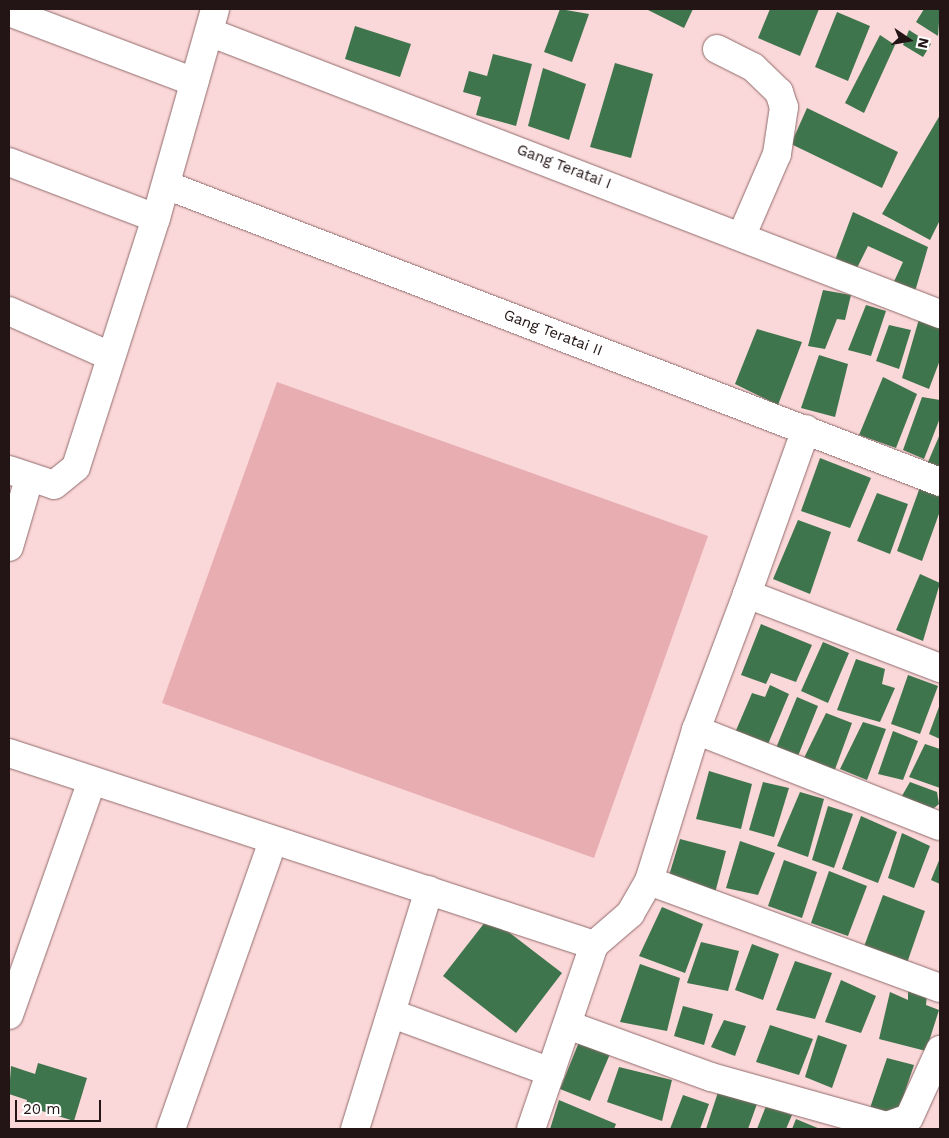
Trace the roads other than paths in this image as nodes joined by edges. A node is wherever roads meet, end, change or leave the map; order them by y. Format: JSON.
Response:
{"nodes":[{"id":1,"x":9,"y":12,"type":"edge"},
{"id":2,"x":212,"y":20,"type":"edge"},
{"id":3,"x":717,"y":49,"type":"dead end"},
{"id":4,"x":194,"y":82,"type":"junction"},
{"id":5,"x":9,"y":162,"type":"edge"},
{"id":6,"x":166,"y":185,"type":"junction"},
{"id":7,"x":156,"y":218,"type":"junction"},
{"id":8,"x":742,"y":235,"type":"junction"},
{"id":9,"x":9,"y":311,"type":"edge"},
{"id":10,"x":940,"y":314,"type":"edge"},
{"id":11,"x":108,"y":355,"type":"junction"},
{"id":12,"x":806,"y":429,"type":"junction"},
{"id":13,"x":19,"y":474,"type":"edge"},
{"id":14,"x":940,"y":482,"type":"edge"},
{"id":15,"x":9,"y":547,"type":"edge"},
{"id":16,"x":747,"y":594,"type":"junction"},
{"id":17,"x":940,"y":668,"type":"edge"},
{"id":18,"x":696,"y":730,"type":"junction"},
{"id":19,"x":9,"y":753,"type":"edge"},
{"id":20,"x":91,"y":782,"type":"junction"},
{"id":21,"x":940,"y":826,"type":"edge"},
{"id":22,"x":272,"y":843,"type":"junction"},
{"id":23,"x":649,"y":881,"type":"junction"},
{"id":24,"x":429,"y":890,"type":"junction"},
{"id":25,"x":594,"y":945,"type":"junction"},
{"id":26,"x":940,"y":988,"type":"edge"},
{"id":27,"x":9,"y":1011,"type":"edge"},
{"id":28,"x":393,"y":1014,"type":"junction"},
{"id":29,"x":568,"y":1026,"type":"junction"},
{"id":30,"x":940,"y":1050,"type":"edge"},
{"id":31,"x":551,"y":1072,"type":"junction"},
{"id":32,"x":171,"y":1129,"type":"edge"},
{"id":33,"x":355,"y":1129,"type":"edge"},
{"id":34,"x":531,"y":1129,"type":"edge"}],
"edges":[{"from":1,"to":4,"type":"street"},
{"from":2,"to":4,"type":"street"},
{"from":2,"to":8,"type":"street","name":"Gang Teratai I"},
{"from":3,"to":8,"type":"street"},
{"from":4,"to":6,"type":"street"},
{"from":5,"to":7,"type":"street"},
{"from":6,"to":7,"type":"street"},
{"from":6,"to":12,"type":"street","name":"Gang Teratai II"},
{"from":7,"to":11,"type":"street"},
{"from":8,"to":10,"type":"street","name":"Gang Teratai I"},
{"from":9,"to":11,"type":"street"},
{"from":11,"to":13,"type":"street"},
{"from":12,"to":14,"type":"street","name":"Gang Teratai II"},
{"from":12,"to":16,"type":"street"},
{"from":13,"to":15,"type":"street"},
{"from":16,"to":17,"type":"street"},
{"from":16,"to":18,"type":"street"},
{"from":18,"to":21,"type":"street"},
{"from":18,"to":23,"type":"street"},
{"from":19,"to":20,"type":"street"},
{"from":20,"to":22,"type":"street"},
{"from":20,"to":27,"type":"street"},
{"from":22,"to":24,"type":"street"},
{"from":22,"to":32,"type":"street"},
{"from":23,"to":25,"type":"street"},
{"from":23,"to":26,"type":"street"},
{"from":24,"to":25,"type":"street"},
{"from":24,"to":28,"type":"street"},
{"from":25,"to":29,"type":"street"},
{"from":28,"to":31,"type":"street"},
{"from":28,"to":33,"type":"street"},
{"from":29,"to":30,"type":"street"},
{"from":29,"to":31,"type":"street"},
{"from":31,"to":34,"type":"street"}]}
